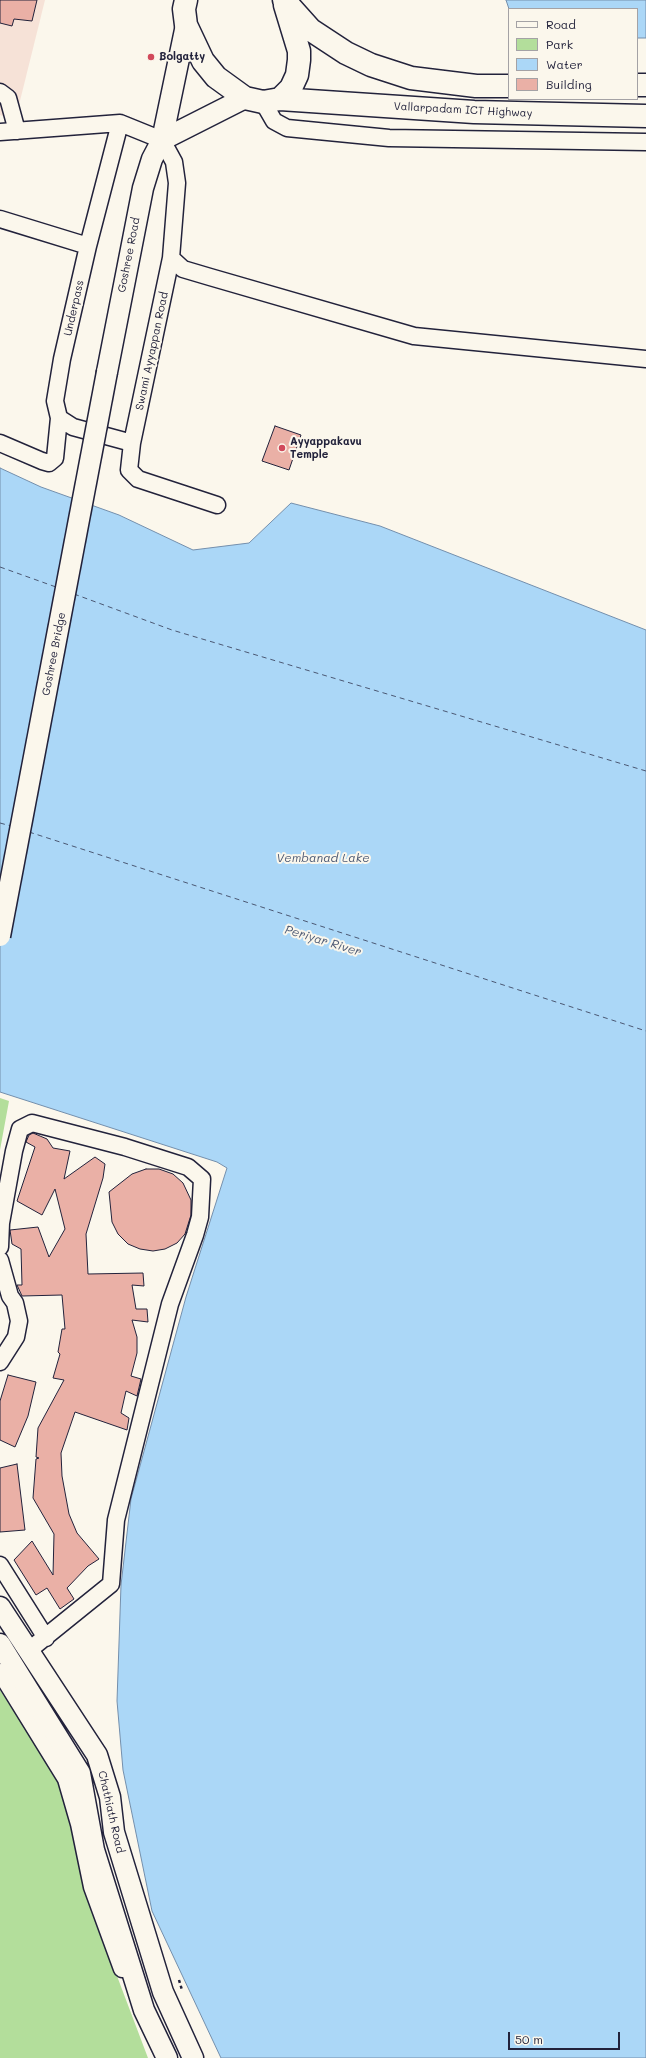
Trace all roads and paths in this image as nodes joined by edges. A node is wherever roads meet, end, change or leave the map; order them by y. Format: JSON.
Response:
{"nodes":[{"id":1,"x":186,"y":0,"type":"edge"},
{"id":2,"x":283,"y":0,"type":"edge"},
{"id":3,"x":186,"y":25,"type":"junction"},
{"id":4,"x":508,"y":86,"type":"edge"},
{"id":5,"x":0,"y":92,"type":"edge"},
{"id":6,"x":263,"y":100,"type":"junction"},
{"id":7,"x":6,"y":113,"type":"edge"},
{"id":8,"x":646,"y":116,"type":"edge"},
{"id":9,"x":120,"y":123,"type":"junction"},
{"id":10,"x":17,"y":131,"type":"junction"},
{"id":11,"x":0,"y":132,"type":"edge"},
{"id":12,"x":162,"y":140,"type":"junction"},
{"id":13,"x":646,"y":142,"type":"edge"},
{"id":14,"x":0,"y":219,"type":"edge"},
{"id":15,"x":88,"y":246,"type":"junction"},
{"id":16,"x":171,"y":258,"type":"junction"},
{"id":17,"x":646,"y":359,"type":"edge"},
{"id":18,"x":107,"y":372,"type":"joint"},
{"id":19,"x":59,"y":418,"type":"junction"},
{"id":20,"x":0,"y":443,"type":"edge"},
{"id":21,"x":132,"y":443,"type":"junction"},
{"id":22,"x":217,"y":505,"type":"dead end"},
{"id":23,"x":0,"y":936,"type":"edge"},
{"id":24,"x":0,"y":1247,"type":"edge"},
{"id":25,"x":0,"y":1260,"type":"edge"},
{"id":26,"x":0,"y":1362,"type":"edge"},
{"id":27,"x":0,"y":1564,"type":"edge"},
{"id":28,"x":0,"y":1607,"type":"edge"},
{"id":29,"x":46,"y":1638,"type":"junction"},
{"id":30,"x":0,"y":1644,"type":"edge"},
{"id":31,"x":28,"y":1651,"type":"junction"},
{"id":32,"x":0,"y":1672,"type":"edge"},
{"id":33,"x":156,"y":2058,"type":"edge"},
{"id":34,"x":167,"y":2058,"type":"edge"},
{"id":35,"x":192,"y":2058,"type":"edge"}],
"edges":[{"from":1,"to":3,"type":"highway"},
{"from":2,"to":4,"type":"highway"},
{"from":2,"to":6,"type":"highway"},
{"from":3,"to":6,"type":"highway"},
{"from":3,"to":12,"type":"main road","name":"Goshree Road"},
{"from":5,"to":7,"type":"street"},
{"from":6,"to":8,"type":"highway","name":"Vallarpadam ICT Highway"},
{"from":6,"to":12,"type":"main road"},
{"from":6,"to":13,"type":"street"},
{"from":7,"to":10,"type":"street"},
{"from":9,"to":10,"type":"street"},
{"from":9,"to":12,"type":"street"},
{"from":9,"to":15,"type":"street","name":"Underpass"},
{"from":10,"to":11,"type":"street"},
{"from":12,"to":16,"type":"street","name":"Swami Ayyappan Road"},
{"from":12,"to":18,"type":"main road","name":"Goshree Road"},
{"from":14,"to":15,"type":"street"},
{"from":15,"to":19,"type":"street","name":"Underpass"},
{"from":16,"to":17,"type":"street"},
{"from":16,"to":21,"type":"street","name":"Swami Ayyappan Road"},
{"from":18,"to":23,"type":"main road","name":"Goshree Bridge","bridge":true},
{"from":19,"to":20,"type":"street","name":"Underpass"},
{"from":19,"to":21,"type":"street"},
{"from":21,"to":22,"type":"street","name":"Swami Ayyappan Road"},
{"from":24,"to":29,"type":"street"},
{"from":25,"to":26,"type":"street"},
{"from":27,"to":29,"type":"street"},
{"from":28,"to":31,"type":"main road","name":"Chathiath Road"},
{"from":29,"to":31,"type":"street"},
{"from":30,"to":34,"type":"main road","name":"Chathiath Road"},
{"from":31,"to":35,"type":"main road","name":"Chathiath Road"},
{"from":32,"to":33,"type":"street"}]}
